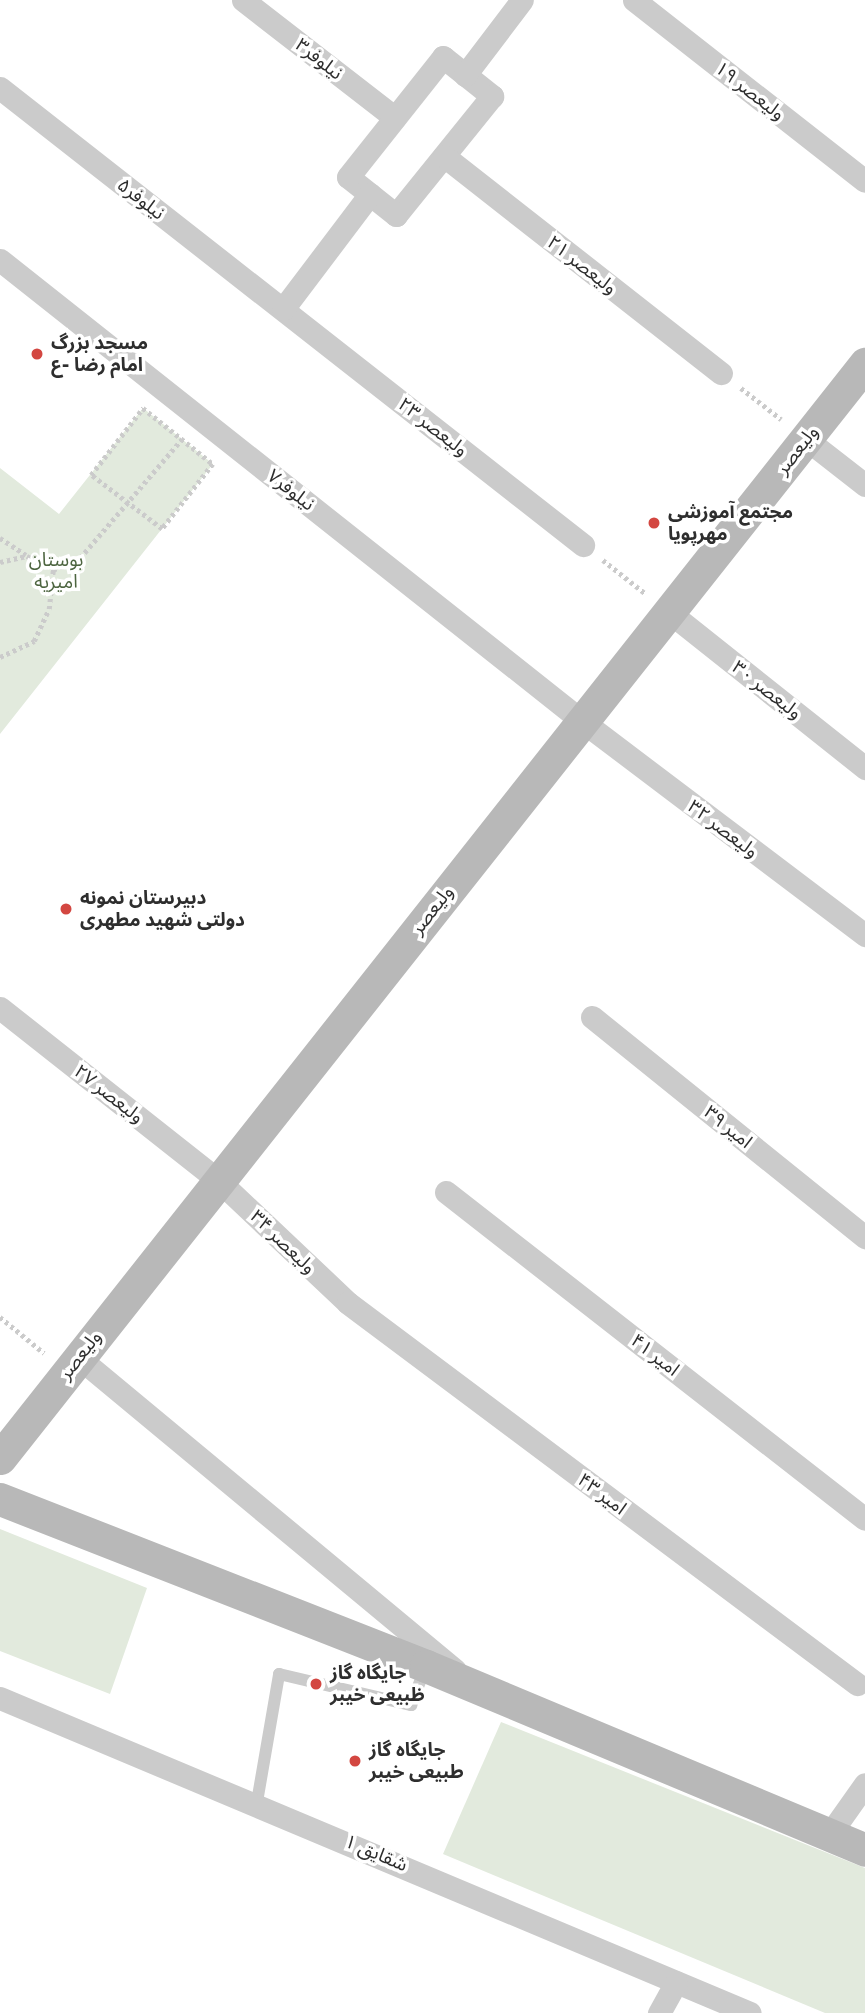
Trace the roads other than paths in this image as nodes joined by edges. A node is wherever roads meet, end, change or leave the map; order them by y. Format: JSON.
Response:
{"nodes":[{"id":1,"x":243,"y":0,"type":"edge"},
{"id":2,"x":522,"y":0,"type":"edge"},
{"id":3,"x":634,"y":0,"type":"edge"},
{"id":4,"x":465,"y":75,"type":"junction"},
{"id":5,"x":0,"y":88,"type":"edge"},
{"id":6,"x":395,"y":118,"type":"junction"},
{"id":7,"x":444,"y":156,"type":"junction"},
{"id":8,"x":865,"y":181,"type":"edge"},
{"id":9,"x":370,"y":194,"type":"junction"},
{"id":10,"x":0,"y":260,"type":"edge"},
{"id":11,"x":283,"y":309,"type":"junction"},
{"id":12,"x":865,"y":364,"type":"edge"},
{"id":13,"x":721,"y":373,"type":"road end"},
{"id":14,"x":806,"y":439,"type":"junction"},
{"id":15,"x":865,"y":485,"type":"edge"},
{"id":16,"x":583,"y":545,"type":"road end"},
{"id":17,"x":669,"y":612,"type":"junction"},
{"id":18,"x":582,"y":721,"type":"junction"},
{"id":19,"x":865,"y":768,"type":"edge"},
{"id":20,"x":865,"y":935,"type":"edge"},
{"id":21,"x":0,"y":1008,"type":"edge"},
{"id":22,"x":592,"y":1017,"type":"dead end"},
{"id":23,"x":218,"y":1180,"type":"junction"},
{"id":24,"x":446,"y":1192,"type":"dead end"},
{"id":25,"x":865,"y":1237,"type":"edge"},
{"id":26,"x":348,"y":1303,"type":"joint"},
{"id":27,"x":72,"y":1364,"type":"junction"},
{"id":28,"x":0,"y":1458,"type":"edge"},
{"id":29,"x":0,"y":1499,"type":"edge"},
{"id":30,"x":865,"y":1519,"type":"edge"},
{"id":31,"x":426,"y":1666,"type":"junction"},
{"id":32,"x":857,"y":1684,"type":"dead end"},
{"id":33,"x":475,"y":1686,"type":"junction"},
{"id":34,"x":0,"y":1698,"type":"edge"},
{"id":35,"x":865,"y":1784,"type":"edge"},
{"id":36,"x":257,"y":1802,"type":"junction"},
{"id":37,"x":829,"y":1835,"type":"junction"},
{"id":38,"x":865,"y":1850,"type":"edge"},
{"id":39,"x":676,"y":1982,"type":"junction"},
{"id":40,"x":659,"y":2013,"type":"edge"},
{"id":41,"x":750,"y":2013,"type":"edge"}],
"edges":[{"from":1,"to":6,"type":"street","name":"نیلوفر۳"},
{"from":2,"to":4,"type":"street"},
{"from":3,"to":8,"type":"street","name":"ولیعصر ۱۹"},
{"from":4,"to":6,"type":"street"},
{"from":4,"to":7,"type":"street"},
{"from":5,"to":11,"type":"street","name":"نیلوفر۵"},
{"from":6,"to":9,"type":"street"},
{"from":7,"to":9,"type":"street"},
{"from":7,"to":13,"type":"street","name":"ولیعصر ۲۱"},
{"from":9,"to":11,"type":"street"},
{"from":10,"to":18,"type":"street","name":"نیلوفر۷"},
{"from":11,"to":16,"type":"street","name":"ولیعصر ۲۳"},
{"from":12,"to":14,"type":"street","name":"ولیعصر"},
{"from":14,"to":15,"type":"street"},
{"from":14,"to":17,"type":"street","name":"ولیعصر"},
{"from":17,"to":18,"type":"street","name":"ولیعصر"},
{"from":17,"to":19,"type":"street","name":"ولیعصر ۳۰"},
{"from":18,"to":20,"type":"street","name":"ولیعصر ۳۲"},
{"from":18,"to":23,"type":"street","name":"ولیعصر"},
{"from":21,"to":23,"type":"street","name":"ولیعصر ۲۷"},
{"from":22,"to":25,"type":"street","name":"امیر ۳۹"},
{"from":23,"to":26,"type":"street","name":"ولیعصر ۳۴"},
{"from":23,"to":27,"type":"street","name":"ولیعصر"},
{"from":24,"to":30,"type":"street","name":"امیر ۴۱"},
{"from":26,"to":32,"type":"street","name":"امیر ۴۳"},
{"from":27,"to":28,"type":"street","name":"ولیعصر"},
{"from":27,"to":33,"type":"street"},
{"from":29,"to":31,"type":"street"},
{"from":31,"to":33,"type":"street"},
{"from":31,"to":36,"type":"lane"},
{"from":33,"to":37,"type":"street"},
{"from":34,"to":36,"type":"street","name":"شقایق ۱"},
{"from":35,"to":37,"type":"street"},
{"from":36,"to":39,"type":"street","name":"شقایق ۱"},
{"from":37,"to":38,"type":"street"},
{"from":39,"to":40,"type":"street"},
{"from":39,"to":41,"type":"street","name":"شقایق ۱"}]}
